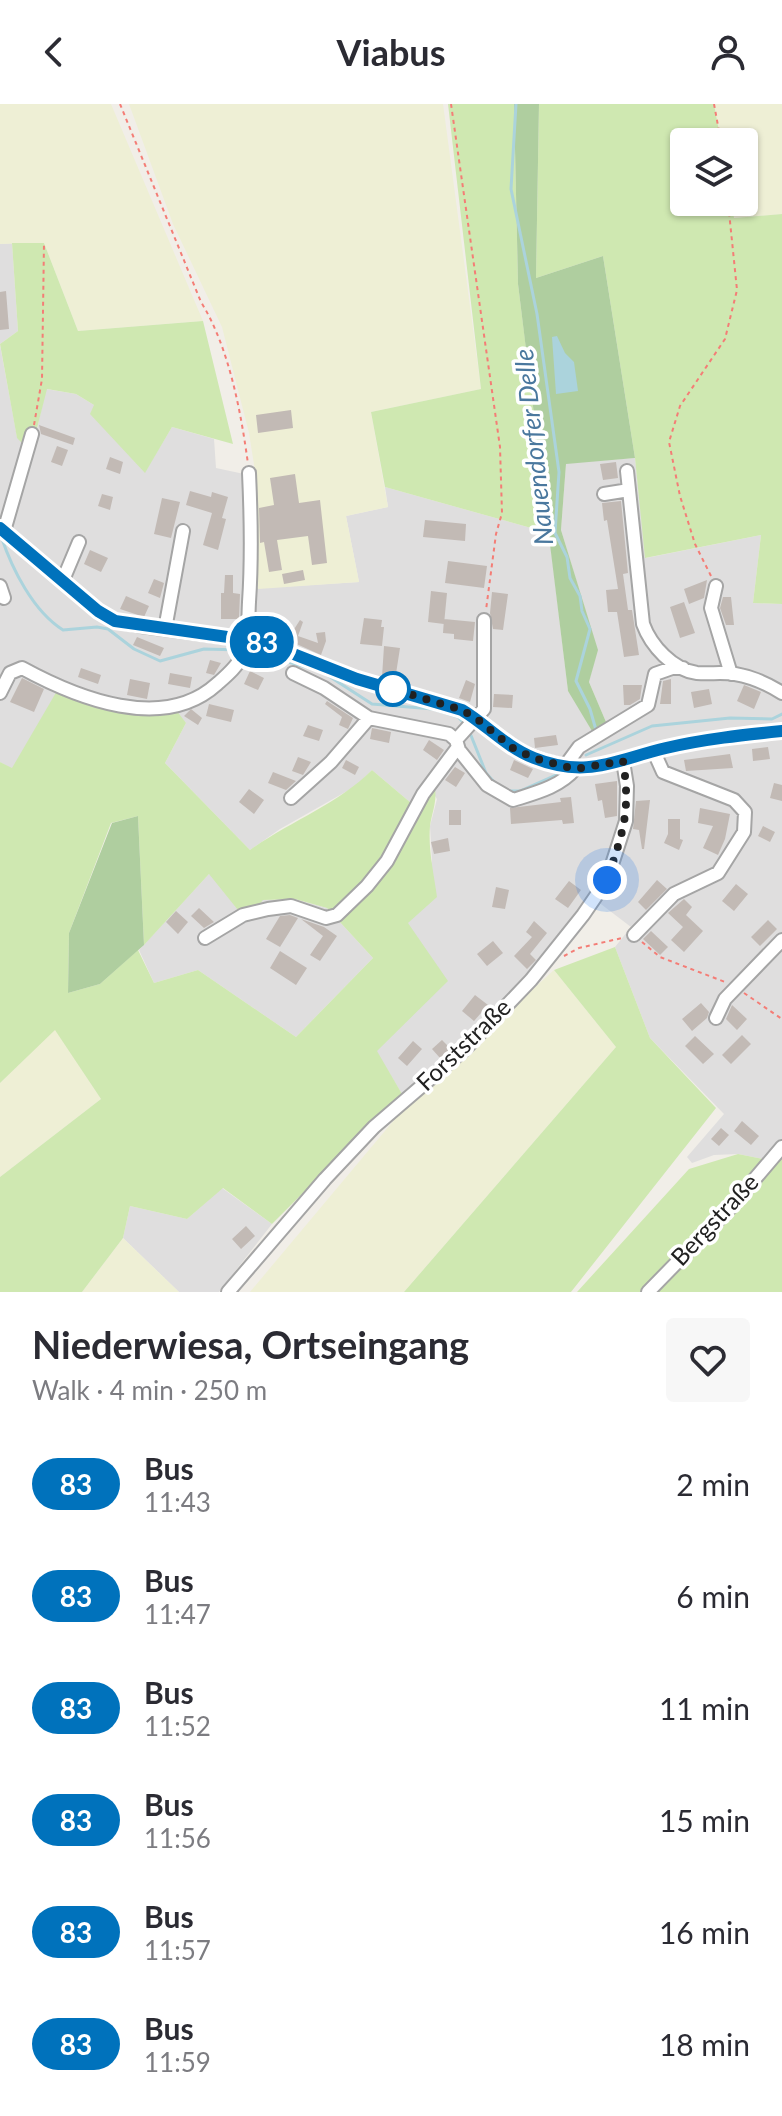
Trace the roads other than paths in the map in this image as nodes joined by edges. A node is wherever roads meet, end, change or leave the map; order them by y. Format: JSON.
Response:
{"nodes":[{"id":1,"x":32,"y":434,"type":"road end"},
{"id":2,"x":627,"y":471,"type":"dead end"},
{"id":3,"x":249,"y":473,"type":"road end"},
{"id":4,"x":629,"y":490,"type":"junction"},
{"id":5,"x":604,"y":494,"type":"dead end"},
{"id":6,"x":2,"y":530,"type":"edge"},
{"id":7,"x":183,"y":531,"type":"dead end"},
{"id":8,"x":79,"y":542,"type":"dead end"},
{"id":9,"x":63,"y":580,"type":"junction"},
{"id":10,"x":716,"y":586,"type":"road end"},
{"id":11,"x":484,"y":620,"type":"road end"},
{"id":12,"x":165,"y":629,"type":"junction"},
{"id":13,"x":245,"y":646,"type":"junction"},
{"id":14,"x":683,"y":668,"type":"junction"},
{"id":15,"x":293,"y":673,"type":"dead end"},
{"id":16,"x":731,"y":674,"type":"junction"},
{"id":17,"x":0,"y":693,"type":"edge"},
{"id":18,"x":782,"y":693,"type":"edge"},
{"id":19,"x":369,"y":718,"type":"junction"},
{"id":20,"x":782,"y":731,"type":"edge"},
{"id":21,"x":465,"y":732,"type":"junction"},
{"id":22,"x":654,"y":752,"type":"junction"},
{"id":23,"x":623,"y":761,"type":"junction"},
{"id":24,"x":570,"y":768,"type":"junction"},
{"id":25,"x":291,"y":798,"type":"dead end"},
{"id":26,"x":634,"y":935,"type":"road end"},
{"id":27,"x":205,"y":938,"type":"dead end"},
{"id":28,"x":782,"y":940,"type":"edge"},
{"id":29,"x":716,"y":1018,"type":"dead end"},
{"id":30,"x":782,"y":1147,"type":"edge"},
{"id":31,"x":228,"y":1292,"type":"edge"},
{"id":32,"x":648,"y":1292,"type":"edge"}],
"edges":[{"from":1,"to":6,"type":"street"},
{"from":2,"to":4,"type":"street"},
{"from":3,"to":13,"type":"street"},
{"from":4,"to":5,"type":"street"},
{"from":4,"to":14,"type":"street"},
{"from":6,"to":9,"type":"street"},
{"from":7,"to":12,"type":"street"},
{"from":8,"to":9,"type":"street"},
{"from":9,"to":12,"type":"street"},
{"from":10,"to":16,"type":"street"},
{"from":11,"to":21,"type":"street"},
{"from":12,"to":13,"type":"street"},
{"from":13,"to":17,"type":"street"},
{"from":13,"to":21,"type":"street"},
{"from":14,"to":16,"type":"street"},
{"from":14,"to":24,"type":"street"},
{"from":15,"to":19,"type":"street"},
{"from":16,"to":18,"type":"street"},
{"from":19,"to":21,"type":"street"},
{"from":19,"to":25,"type":"street"},
{"from":20,"to":22,"type":"street"},
{"from":21,"to":24,"type":"street"},
{"from":21,"to":24,"type":"street"},
{"from":21,"to":27,"type":"street"},
{"from":22,"to":23,"type":"street"},
{"from":22,"to":26,"type":"street"},
{"from":23,"to":24,"type":"street"},
{"from":23,"to":31,"type":"street","name":"Forststraße"},
{"from":28,"to":29,"type":"street"},
{"from":30,"to":32,"type":"street","name":"Bergstraße"}]}
